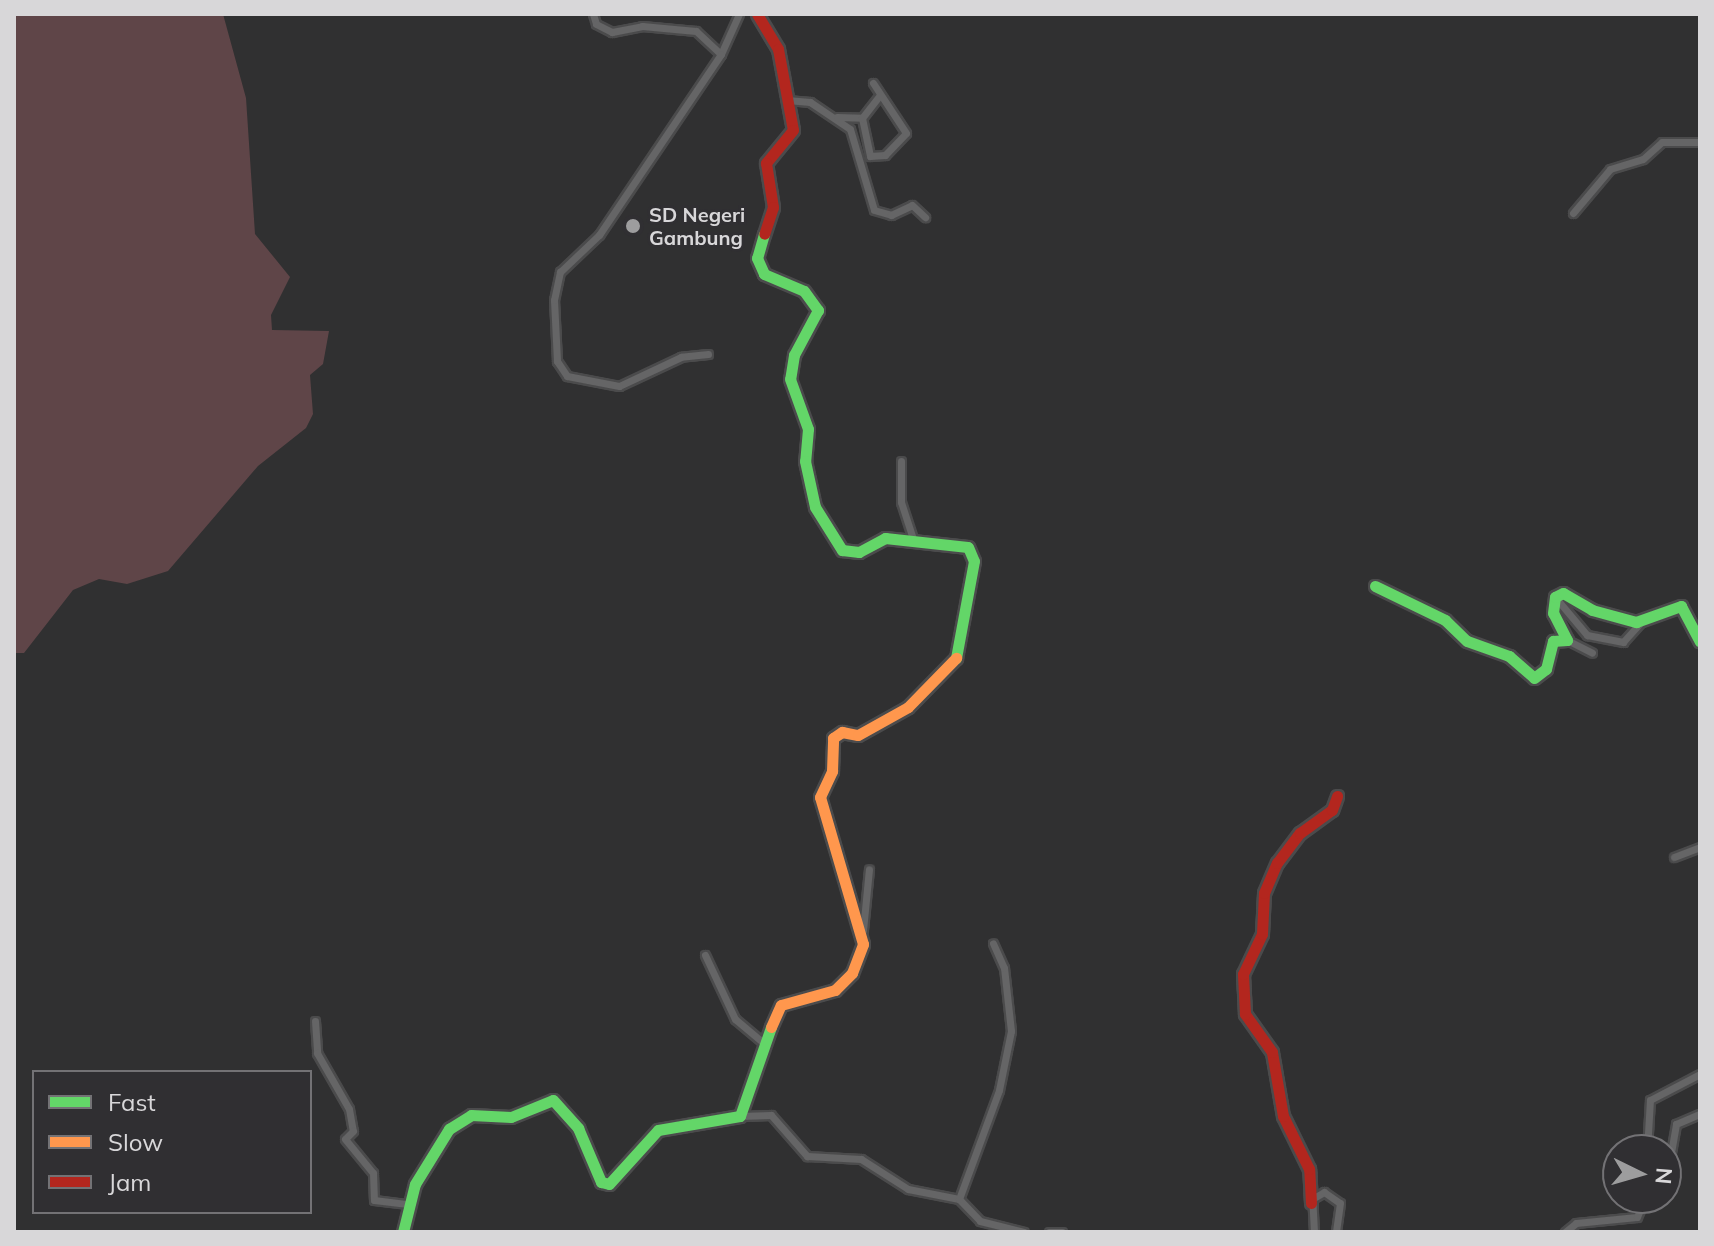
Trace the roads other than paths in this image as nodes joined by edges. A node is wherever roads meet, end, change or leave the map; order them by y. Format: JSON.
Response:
{"nodes":[{"id":1,"x":593,"y":14,"type":"edge"},
{"id":2,"x":739,"y":14,"type":"edge"},
{"id":3,"x":757,"y":14,"type":"edge"},
{"id":4,"x":719,"y":52,"type":"junction"},
{"id":5,"x":873,"y":83,"type":"dead end"},
{"id":6,"x":880,"y":95,"type":"junction"},
{"id":7,"x":785,"y":100,"type":"junction"},
{"id":8,"x":837,"y":117,"type":"junction"},
{"id":9,"x":862,"y":118,"type":"junction"},
{"id":10,"x":1699,"y":142,"type":"edge"},
{"id":11,"x":1573,"y":213,"type":"dead end"},
{"id":12,"x":925,"y":217,"type":"dead end"},
{"id":13,"x":708,"y":354,"type":"dead end"},
{"id":14,"x":901,"y":461,"type":"dead end"},
{"id":15,"x":840,"y":533,"type":"dead end"},
{"id":16,"x":913,"y":538,"type":"junction"},
{"id":17,"x":838,"y":548,"type":"junction"},
{"id":18,"x":1375,"y":586,"type":"dead end"},
{"id":19,"x":1555,"y":597,"type":"junction"},
{"id":20,"x":1641,"y":622,"type":"junction"},
{"id":21,"x":1567,"y":640,"type":"junction"},
{"id":22,"x":1700,"y":641,"type":"edge"},
{"id":23,"x":1592,"y":653,"type":"dead end"},
{"id":24,"x":1337,"y":796,"type":"dead end"},
{"id":25,"x":1700,"y":847,"type":"edge"},
{"id":26,"x":1674,"y":857,"type":"dead end"},
{"id":27,"x":869,"y":869,"type":"dead end"},
{"id":28,"x":993,"y":943,"type":"dead end"},
{"id":29,"x":863,"y":944,"type":"junction"},
{"id":30,"x":705,"y":955,"type":"dead end"},
{"id":31,"x":315,"y":1021,"type":"dead end"},
{"id":32,"x":767,"y":1045,"type":"junction"},
{"id":33,"x":1700,"y":1074,"type":"edge"},
{"id":34,"x":1700,"y":1114,"type":"edge"},
{"id":35,"x":740,"y":1116,"type":"junction"},
{"id":36,"x":1648,"y":1134,"type":"edge"},
{"id":37,"x":1674,"y":1134,"type":"edge"},
{"id":38,"x":959,"y":1199,"type":"junction"},
{"id":39,"x":1311,"y":1203,"type":"junction"},
{"id":40,"x":408,"y":1204,"type":"junction"},
{"id":41,"x":1638,"y":1214,"type":"edge"},
{"id":42,"x":403,"y":1232,"type":"edge"},
{"id":43,"x":1024,"y":1232,"type":"edge"},
{"id":44,"x":1049,"y":1232,"type":"edge"},
{"id":45,"x":1062,"y":1232,"type":"edge"},
{"id":46,"x":1314,"y":1232,"type":"edge"},
{"id":47,"x":1336,"y":1232,"type":"edge"},
{"id":48,"x":1565,"y":1232,"type":"edge"}],
"edges":[{"from":1,"to":4,"type":"street"},
{"from":2,"to":4,"type":"street"},
{"from":3,"to":7,"type":"street"},
{"from":4,"to":13,"type":"street"},
{"from":5,"to":6,"type":"street"},
{"from":6,"to":9,"type":"street"},
{"from":6,"to":9,"type":"street"},
{"from":7,"to":8,"type":"street"},
{"from":7,"to":17,"type":"street"},
{"from":8,"to":9,"type":"street"},
{"from":8,"to":12,"type":"street"},
{"from":10,"to":11,"type":"street"},
{"from":14,"to":16,"type":"street"},
{"from":15,"to":17,"type":"street"},
{"from":16,"to":17,"type":"street"},
{"from":16,"to":29,"type":"street"},
{"from":18,"to":21,"type":"street"},
{"from":19,"to":20,"type":"street"},
{"from":19,"to":20,"type":"street"},
{"from":19,"to":21,"type":"street"},
{"from":20,"to":22,"type":"street"},
{"from":21,"to":23,"type":"street"},
{"from":24,"to":39,"type":"street"},
{"from":25,"to":26,"type":"street"},
{"from":27,"to":29,"type":"street"},
{"from":28,"to":38,"type":"street"},
{"from":29,"to":32,"type":"street"},
{"from":30,"to":32,"type":"street"},
{"from":31,"to":40,"type":"street"},
{"from":32,"to":35,"type":"street"},
{"from":33,"to":36,"type":"street"},
{"from":34,"to":37,"type":"street"},
{"from":35,"to":38,"type":"street"},
{"from":35,"to":40,"type":"street"},
{"from":38,"to":43,"type":"street"},
{"from":39,"to":46,"type":"street"},
{"from":39,"to":47,"type":"street"},
{"from":40,"to":42,"type":"street"},
{"from":41,"to":48,"type":"street"},
{"from":44,"to":45,"type":"street"}]}
